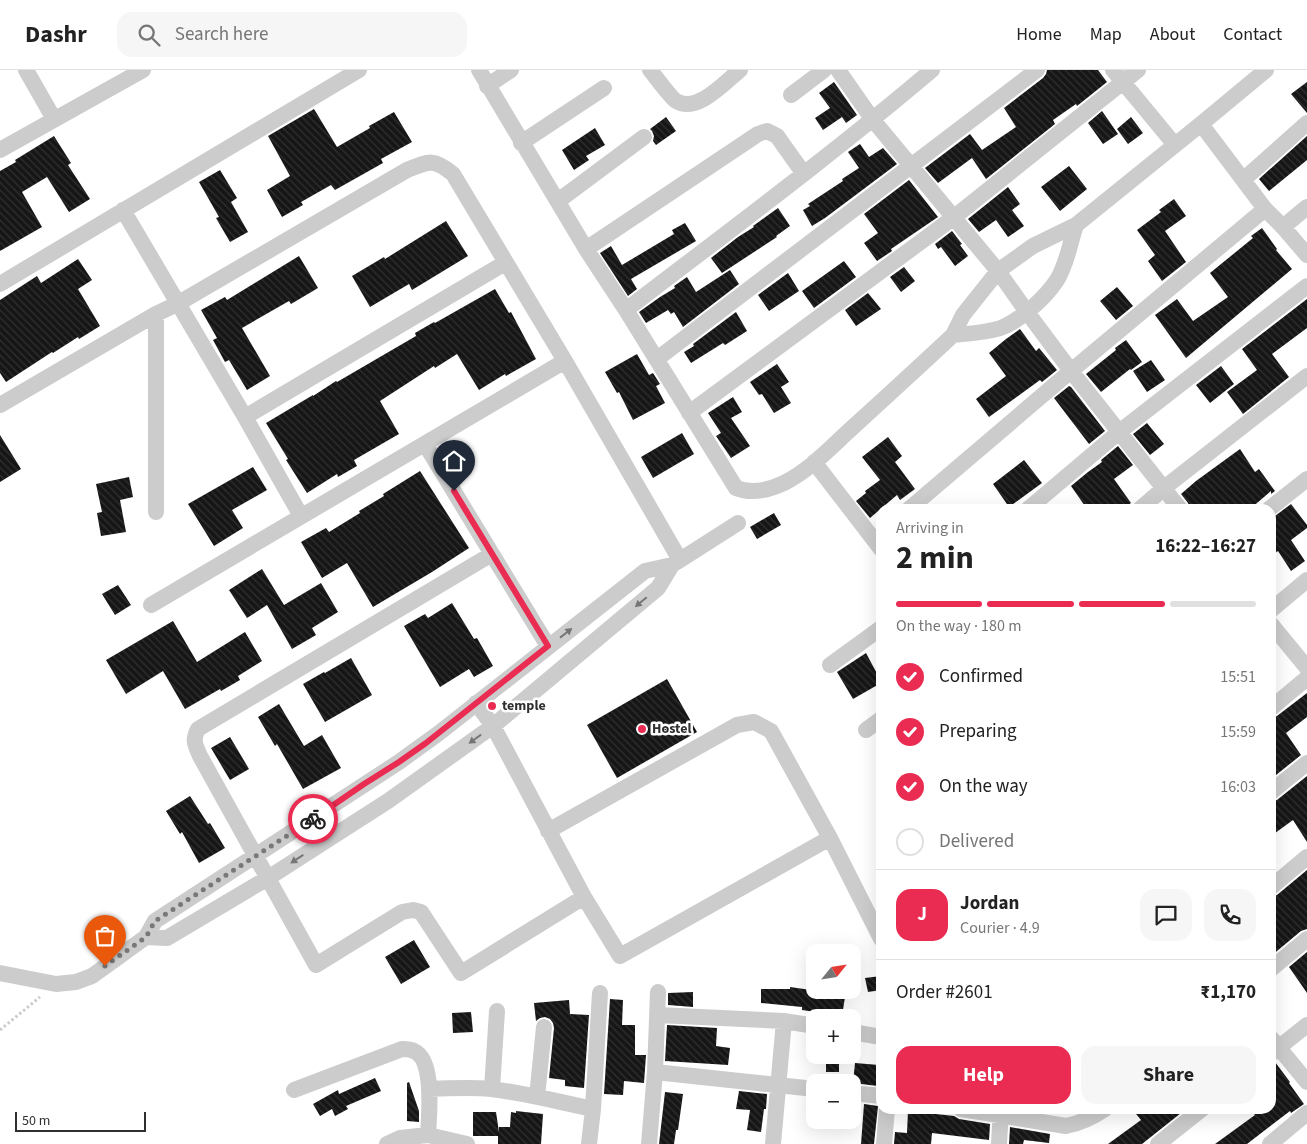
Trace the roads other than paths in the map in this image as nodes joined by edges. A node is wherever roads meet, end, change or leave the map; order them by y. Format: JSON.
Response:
{"nodes":[{"id":1,"x":26,"y":70,"type":"edge"},
{"id":2,"x":143,"y":70,"type":"edge"},
{"id":3,"x":359,"y":70,"type":"edge"},
{"id":4,"x":479,"y":70,"type":"edge"},
{"id":5,"x":511,"y":70,"type":"edge"},
{"id":6,"x":650,"y":70,"type":"edge"},
{"id":7,"x":740,"y":70,"type":"edge"},
{"id":8,"x":824,"y":70,"type":"edge"},
{"id":9,"x":838,"y":70,"type":"edge"},
{"id":10,"x":932,"y":70,"type":"edge"},
{"id":11,"x":1038,"y":70,"type":"edge"},
{"id":12,"x":1138,"y":70,"type":"edge"},
{"id":13,"x":1266,"y":70,"type":"edge"},
{"id":14,"x":1118,"y":76,"type":"edge"},
{"id":15,"x":488,"y":86,"type":"junction"},
{"id":16,"x":604,"y":88,"type":"dead end"},
{"id":17,"x":791,"y":95,"type":"dead end"},
{"id":18,"x":54,"y":119,"type":"junction"},
{"id":19,"x":873,"y":120,"type":"junction"},
{"id":20,"x":1307,"y":123,"type":"edge"},
{"id":21,"x":1201,"y":124,"type":"junction"},
{"id":22,"x":644,"y":137,"type":"dead end"},
{"id":23,"x":521,"y":143,"type":"junction"},
{"id":24,"x":1176,"y":145,"type":"junction"},
{"id":25,"x":0,"y":150,"type":"edge"},
{"id":26,"x":912,"y":167,"type":"junction"},
{"id":27,"x":804,"y":174,"type":"junction"},
{"id":28,"x":1243,"y":180,"type":"junction"},
{"id":29,"x":558,"y":201,"type":"junction"},
{"id":30,"x":1307,"y":207,"type":"edge"},
{"id":31,"x":1265,"y":209,"type":"junction"},
{"id":32,"x":124,"y":210,"type":"junction"},
{"id":33,"x":953,"y":218,"type":"junction"},
{"id":34,"x":1076,"y":226,"type":"junction"},
{"id":35,"x":1283,"y":227,"type":"junction"},
{"id":36,"x":586,"y":249,"type":"junction"},
{"id":37,"x":1307,"y":254,"type":"edge"},
{"id":38,"x":505,"y":263,"type":"junction"},
{"id":39,"x":998,"y":271,"type":"junction"},
{"id":40,"x":0,"y":284,"type":"edge"},
{"id":41,"x":1307,"y":286,"type":"edge"},
{"id":42,"x":178,"y":304,"type":"junction"},
{"id":43,"x":626,"y":310,"type":"junction"},
{"id":44,"x":1027,"y":312,"type":"junction"},
{"id":45,"x":156,"y":314,"type":"junction"},
{"id":46,"x":954,"y":335,"type":"junction"},
{"id":47,"x":657,"y":360,"type":"junction"},
{"id":48,"x":565,"y":361,"type":"junction"},
{"id":49,"x":1071,"y":371,"type":"junction"},
{"id":50,"x":1307,"y":376,"type":"edge"},
{"id":51,"x":0,"y":405,"type":"edge"},
{"id":52,"x":690,"y":413,"type":"junction"},
{"id":53,"x":245,"y":417,"type":"junction"},
{"id":54,"x":1119,"y":432,"type":"junction"},
{"id":55,"x":425,"y":444,"type":"junction"},
{"id":56,"x":814,"y":462,"type":"junction"},
{"id":57,"x":1307,"y":480,"type":"edge"},
{"id":58,"x":1164,"y":488,"type":"junction"},
{"id":59,"x":915,"y":504,"type":"edge"},
{"id":60,"x":1034,"y":504,"type":"edge"},
{"id":61,"x":1146,"y":504,"type":"edge"},
{"id":62,"x":1176,"y":504,"type":"edge"},
{"id":63,"x":1276,"y":504,"type":"edge"},
{"id":64,"x":156,"y":512,"type":"dead end"},
{"id":65,"x":301,"y":516,"type":"junction"},
{"id":66,"x":738,"y":523,"type":"dead end"},
{"id":67,"x":876,"y":536,"type":"edge"},
{"id":68,"x":492,"y":554,"type":"junction"},
{"id":69,"x":676,"y":562,"type":"junction"},
{"id":70,"x":1307,"y":580,"type":"edge"},
{"id":71,"x":151,"y":604,"type":"dead end"},
{"id":72,"x":1276,"y":606,"type":"edge"},
{"id":73,"x":1276,"y":630,"type":"edge"},
{"id":74,"x":876,"y":632,"type":"edge"},
{"id":75,"x":548,"y":646,"type":"junction"},
{"id":76,"x":830,"y":665,"type":"dead end"},
{"id":77,"x":1307,"y":668,"type":"edge"},
{"id":78,"x":1307,"y":678,"type":"edge"},
{"id":79,"x":476,"y":703,"type":"junction"},
{"id":80,"x":1276,"y":704,"type":"edge"},
{"id":81,"x":876,"y":723,"type":"edge"},
{"id":82,"x":493,"y":726,"type":"junction"},
{"id":83,"x":866,"y":730,"type":"dead end"},
{"id":84,"x":1307,"y":763,"type":"edge"},
{"id":85,"x":1276,"y":788,"type":"edge"},
{"id":86,"x":548,"y":832,"type":"junction"},
{"id":87,"x":830,"y":838,"type":"junction"},
{"id":88,"x":254,"y":856,"type":"junction"},
{"id":89,"x":1307,"y":857,"type":"edge"},
{"id":90,"x":268,"y":878,"type":"junction"},
{"id":91,"x":1276,"y":883,"type":"edge"},
{"id":92,"x":584,"y":897,"type":"junction"},
{"id":93,"x":876,"y":929,"type":"edge"},
{"id":94,"x":146,"y":937,"type":"junction"},
{"id":95,"x":1307,"y":939,"type":"edge"},
{"id":96,"x":1276,"y":964,"type":"edge"},
{"id":97,"x":7,"y":974,"type":"edge"},
{"id":98,"x":0,"y":985,"type":"edge"},
{"id":99,"x":658,"y":992,"type":"dead end"},
{"id":100,"x":600,"y":993,"type":"dead end"},
{"id":101,"x":497,"y":1011,"type":"dead end"},
{"id":102,"x":658,"y":1015,"type":"junction"},
{"id":103,"x":784,"y":1021,"type":"junction"},
{"id":104,"x":1307,"y":1024,"type":"edge"},
{"id":105,"x":806,"y":1025,"type":"edge"},
{"id":106,"x":544,"y":1027,"type":"dead end"},
{"id":107,"x":861,"y":1034,"type":"edge"},
{"id":108,"x":876,"y":1036,"type":"edge"},
{"id":109,"x":1276,"y":1045,"type":"edge"},
{"id":110,"x":1276,"y":1048,"type":"edge"},
{"id":111,"x":655,"y":1072,"type":"junction"},
{"id":112,"x":1307,"y":1082,"type":"edge"},
{"id":113,"x":779,"y":1085,"type":"junction"},
{"id":114,"x":806,"y":1088,"type":"edge"},
{"id":115,"x":430,"y":1089,"type":"junction"},
{"id":116,"x":492,"y":1089,"type":"junction"},
{"id":117,"x":294,"y":1090,"type":"dead end"},
{"id":118,"x":861,"y":1094,"type":"edge"},
{"id":119,"x":876,"y":1095,"type":"edge"},
{"id":120,"x":537,"y":1097,"type":"junction"},
{"id":121,"x":593,"y":1109,"type":"junction"},
{"id":122,"x":1307,"y":1113,"type":"edge"},
{"id":123,"x":887,"y":1114,"type":"edge"},
{"id":124,"x":1001,"y":1114,"type":"edge"},
{"id":125,"x":1010,"y":1114,"type":"edge"},
{"id":126,"x":1098,"y":1114,"type":"edge"},
{"id":127,"x":1196,"y":1114,"type":"edge"},
{"id":128,"x":428,"y":1134,"type":"junction"},
{"id":129,"x":387,"y":1144,"type":"edge"},
{"id":130,"x":467,"y":1144,"type":"edge"},
{"id":131,"x":589,"y":1144,"type":"edge"},
{"id":132,"x":649,"y":1144,"type":"edge"},
{"id":133,"x":773,"y":1144,"type":"edge"},
{"id":134,"x":884,"y":1144,"type":"edge"},
{"id":135,"x":999,"y":1144,"type":"edge"},
{"id":136,"x":1158,"y":1144,"type":"edge"},
{"id":137,"x":1270,"y":1144,"type":"edge"}],
"edges":[{"from":1,"to":18,"type":"street"},
{"from":2,"to":18,"type":"street"},
{"from":3,"to":32,"type":"street"},
{"from":4,"to":15,"type":"street"},
{"from":5,"to":15,"type":"street"},
{"from":6,"to":7,"type":"street"},
{"from":8,"to":17,"type":"street"},
{"from":9,"to":19,"type":"street"},
{"from":10,"to":19,"type":"street"},
{"from":11,"to":26,"type":"street"},
{"from":12,"to":14,"type":"street"},
{"from":13,"to":21,"type":"street"},
{"from":14,"to":24,"type":"street"},
{"from":14,"to":33,"type":"street"},
{"from":15,"to":23,"type":"street"},
{"from":16,"to":23,"type":"street"},
{"from":18,"to":25,"type":"street"},
{"from":19,"to":26,"type":"street"},
{"from":19,"to":27,"type":"street"},
{"from":20,"to":28,"type":"street"},
{"from":21,"to":24,"type":"street"},
{"from":21,"to":28,"type":"street"},
{"from":22,"to":29,"type":"street"},
{"from":23,"to":29,"type":"street"},
{"from":24,"to":34,"type":"street"},
{"from":26,"to":33,"type":"street"},
{"from":26,"to":47,"type":"street"},
{"from":27,"to":36,"type":"street"},
{"from":27,"to":43,"type":"street"},
{"from":28,"to":31,"type":"street"},
{"from":29,"to":36,"type":"street"},
{"from":30,"to":35,"type":"street"},
{"from":31,"to":35,"type":"street"},
{"from":31,"to":49,"type":"street"},
{"from":32,"to":40,"type":"street"},
{"from":32,"to":42,"type":"street"},
{"from":33,"to":39,"type":"street"},
{"from":33,"to":52,"type":"street"},
{"from":34,"to":39,"type":"street"},
{"from":34,"to":44,"type":"street"},
{"from":35,"to":37,"type":"street"},
{"from":36,"to":43,"type":"street"},
{"from":38,"to":42,"type":"street"},
{"from":38,"to":48,"type":"street"},
{"from":38,"to":53,"type":"street"},
{"from":39,"to":44,"type":"street"},
{"from":39,"to":46,"type":"street"},
{"from":41,"to":54,"type":"street"},
{"from":42,"to":45,"type":"street"},
{"from":42,"to":53,"type":"street"},
{"from":43,"to":47,"type":"street"},
{"from":44,"to":46,"type":"street"},
{"from":44,"to":49,"type":"street"},
{"from":45,"to":51,"type":"street"},
{"from":45,"to":64,"type":"street"},
{"from":46,"to":56,"type":"street"},
{"from":47,"to":52,"type":"street"},
{"from":48,"to":55,"type":"street"},
{"from":48,"to":69,"type":"street"},
{"from":49,"to":54,"type":"street"},
{"from":49,"to":59,"type":"street"},
{"from":50,"to":58,"type":"street"},
{"from":52,"to":56,"type":"street"},
{"from":53,"to":65,"type":"street"},
{"from":54,"to":58,"type":"street"},
{"from":54,"to":60,"type":"street"},
{"from":55,"to":65,"type":"street"},
{"from":55,"to":68,"type":"street"},
{"from":56,"to":67,"type":"street"},
{"from":57,"to":63,"type":"street"},
{"from":58,"to":61,"type":"street"},
{"from":58,"to":62,"type":"street"},
{"from":65,"to":71,"type":"street"},
{"from":66,"to":69,"type":"street"},
{"from":68,"to":75,"type":"street"},
{"from":68,"to":88,"type":"street"},
{"from":75,"to":69,"type":"street","one_way":true},
{"from":69,"to":82,"type":"street","one_way":true},
{"from":70,"to":72,"type":"street"},
{"from":73,"to":77,"type":"street"},
{"from":74,"to":76,"type":"street"},
{"from":75,"to":79,"type":"street"},
{"from":78,"to":80,"type":"street"},
{"from":79,"to":82,"type":"street"},
{"from":79,"to":88,"type":"street"},
{"from":81,"to":83,"type":"street"},
{"from":82,"to":86,"type":"street"},
{"from":82,"to":90,"type":"street","one_way":true},
{"from":84,"to":85,"type":"street"},
{"from":86,"to":87,"type":"street"},
{"from":86,"to":92,"type":"street"},
{"from":87,"to":92,"type":"street"},
{"from":87,"to":93,"type":"street"},
{"from":88,"to":90,"type":"street"},
{"from":88,"to":94,"type":"street"},
{"from":89,"to":91,"type":"street"},
{"from":90,"to":92,"type":"street"},
{"from":90,"to":94,"type":"street"},
{"from":94,"to":97,"type":"street"},
{"from":95,"to":96,"type":"street"},
{"from":97,"to":98,"type":"street"},
{"from":99,"to":102,"type":"street"},
{"from":100,"to":121,"type":"street"},
{"from":101,"to":116,"type":"street"},
{"from":102,"to":103,"type":"street"},
{"from":102,"to":111,"type":"street"},
{"from":103,"to":105,"type":"street"},
{"from":103,"to":113,"type":"street"},
{"from":104,"to":109,"type":"street"},
{"from":106,"to":120,"type":"street"},
{"from":107,"to":108,"type":"street"},
{"from":110,"to":112,"type":"street"},
{"from":111,"to":113,"type":"street"},
{"from":111,"to":132,"type":"street"},
{"from":113,"to":114,"type":"street"},
{"from":113,"to":133,"type":"street"},
{"from":115,"to":116,"type":"street"},
{"from":115,"to":117,"type":"street"},
{"from":115,"to":128,"type":"street"},
{"from":116,"to":120,"type":"street"},
{"from":118,"to":119,"type":"street"},
{"from":120,"to":121,"type":"street"},
{"from":121,"to":131,"type":"street"},
{"from":122,"to":137,"type":"street"},
{"from":123,"to":134,"type":"street"},
{"from":124,"to":135,"type":"street"},
{"from":125,"to":126,"type":"street"},
{"from":127,"to":136,"type":"street"},
{"from":128,"to":129,"type":"street"},
{"from":128,"to":130,"type":"street"}]}
